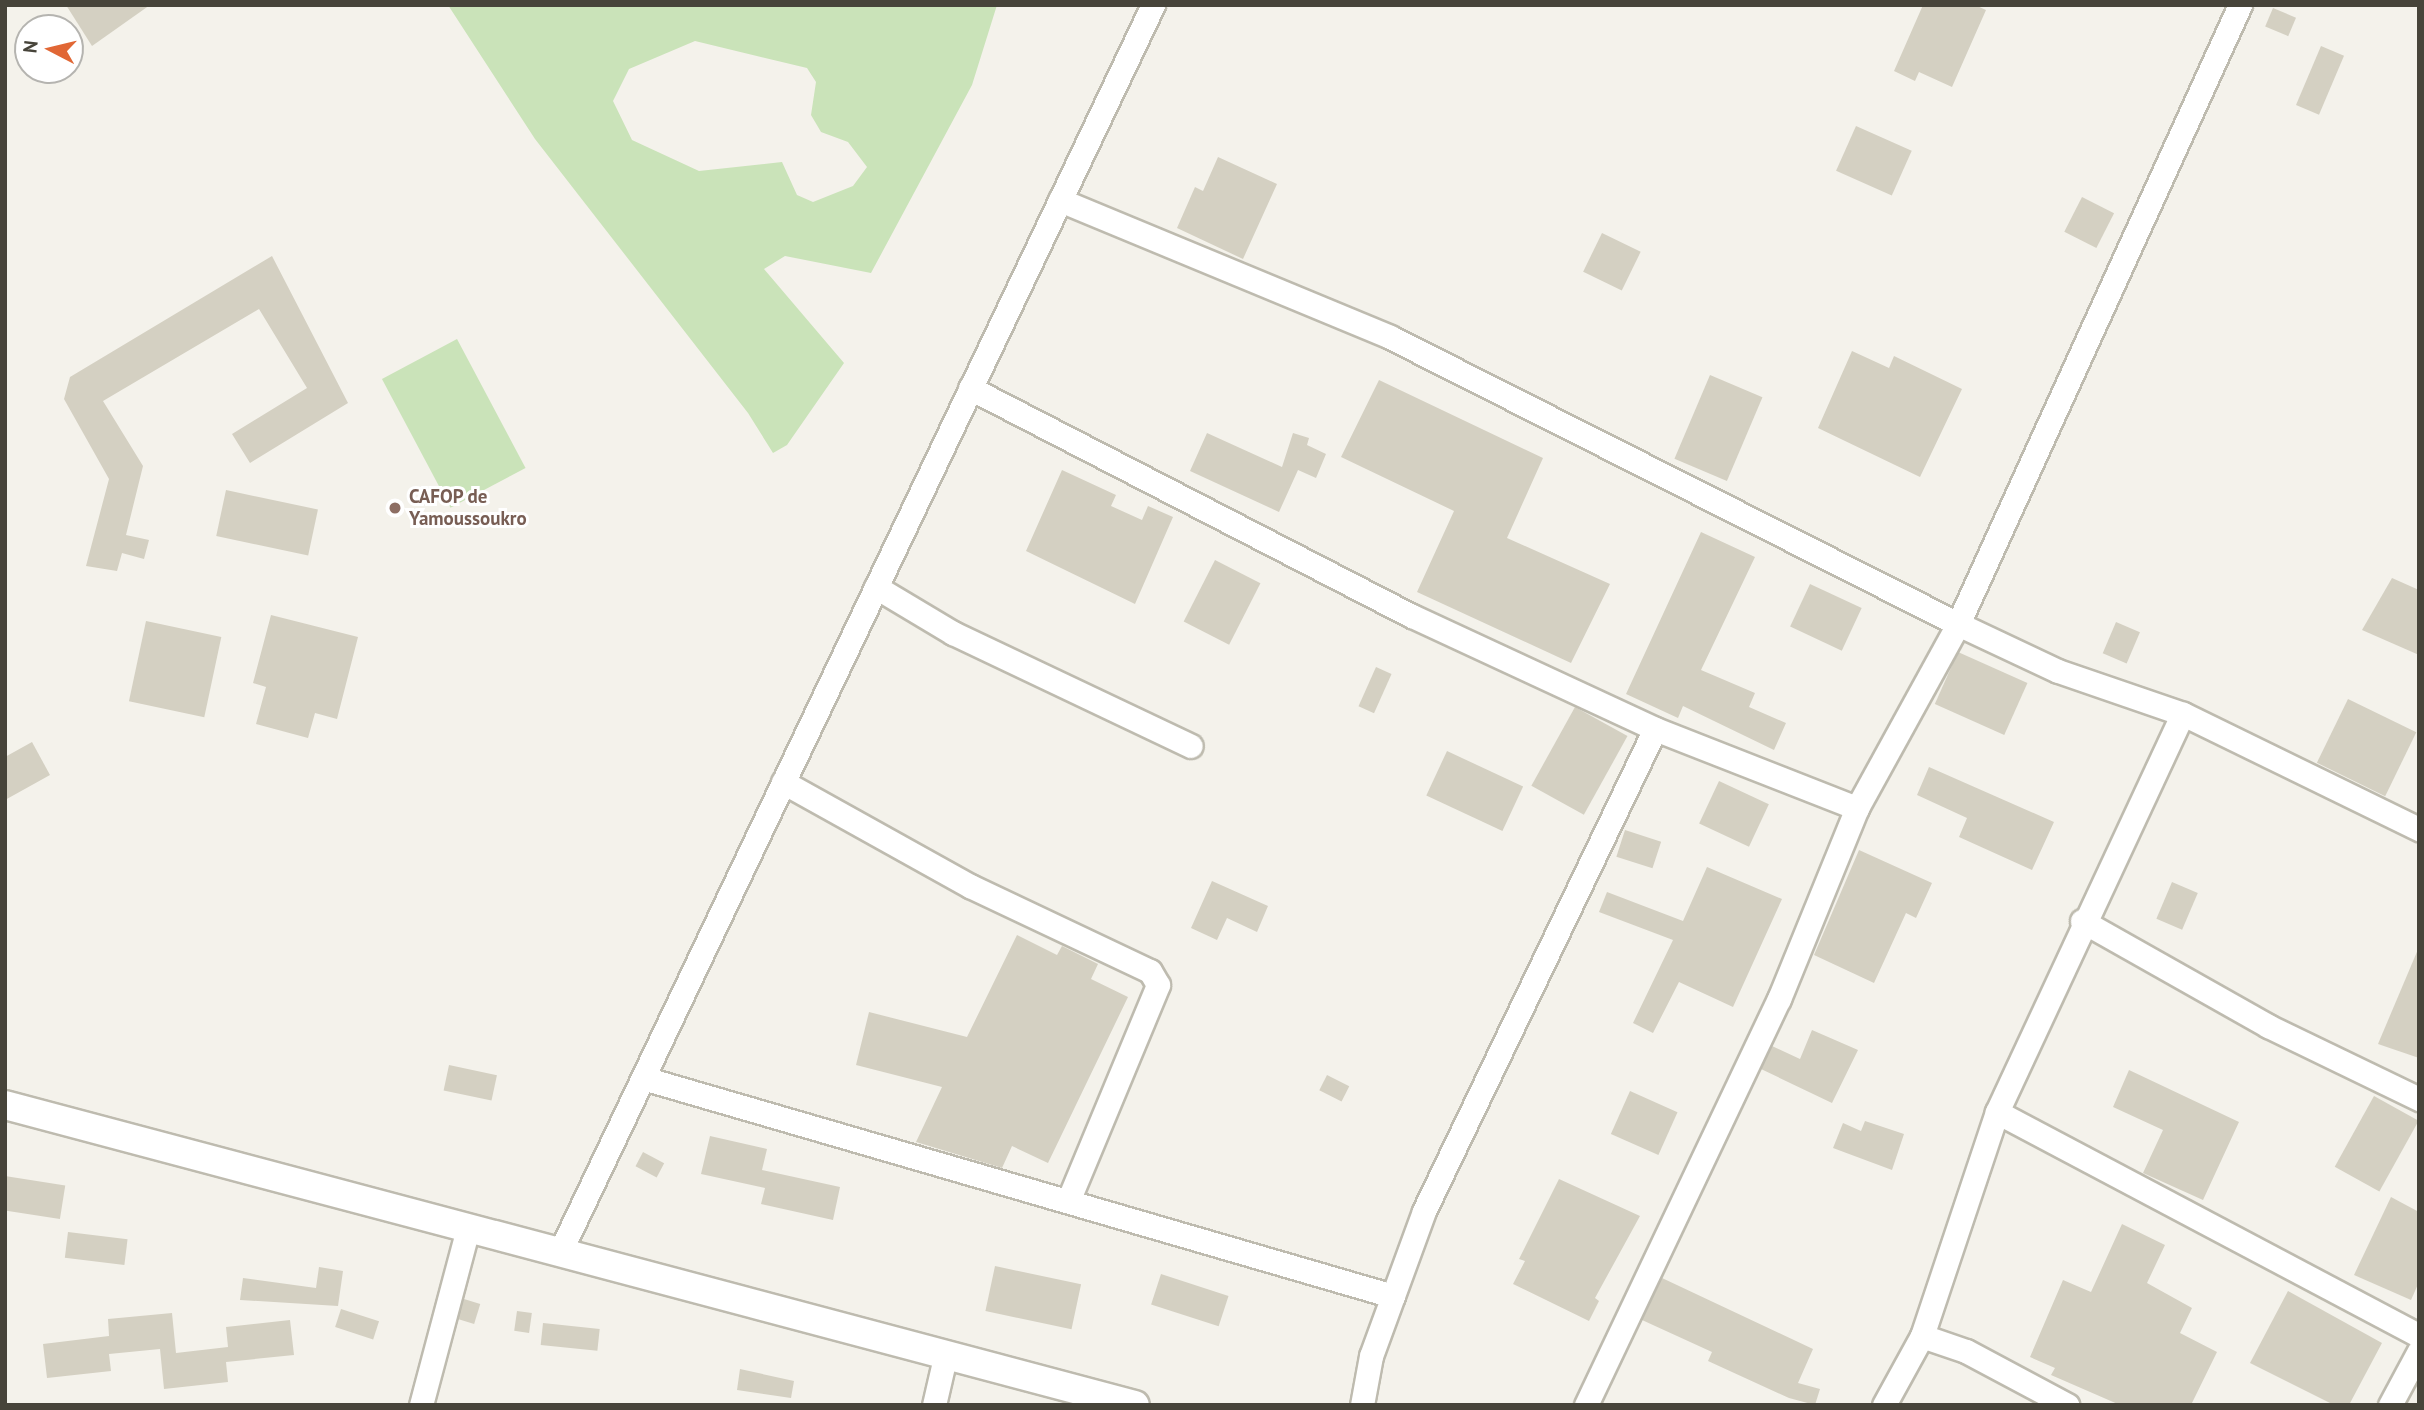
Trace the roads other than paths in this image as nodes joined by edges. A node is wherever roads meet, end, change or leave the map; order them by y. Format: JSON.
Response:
{"nodes":[{"id":1,"x":1153,"y":5,"type":"edge"},
{"id":2,"x":2240,"y":5,"type":"edge"},
{"id":3,"x":1060,"y":200,"type":"junction"},
{"id":4,"x":970,"y":388,"type":"junction"},
{"id":5,"x":876,"y":587,"type":"junction"},
{"id":6,"x":1958,"y":624,"type":"junction"},
{"id":7,"x":2183,"y":714,"type":"junction"},
{"id":8,"x":1655,"y":729,"type":"junction"},
{"id":9,"x":1191,"y":746,"type":"dead end"},
{"id":10,"x":783,"y":782,"type":"junction"},
{"id":11,"x":1857,"y":808,"type":"junction"},
{"id":12,"x":2419,"y":829,"type":"edge"},
{"id":13,"x":2082,"y":921,"type":"junction"},
{"id":14,"x":643,"y":1078,"type":"junction"},
{"id":15,"x":2419,"y":1099,"type":"edge"},
{"id":16,"x":5,"y":1105,"type":"edge"},
{"id":17,"x":1997,"y":1112,"type":"junction"},
{"id":18,"x":1068,"y":1202,"type":"junction"},
{"id":19,"x":468,"y":1228,"type":"junction"},
{"id":20,"x":560,"y":1252,"type":"junction"},
{"id":21,"x":1394,"y":1296,"type":"junction"},
{"id":22,"x":2419,"y":1335,"type":"edge"},
{"id":23,"x":1922,"y":1336,"type":"junction"},
{"id":24,"x":2419,"y":1351,"type":"edge"},
{"id":25,"x":946,"y":1353,"type":"junction"},
{"id":26,"x":421,"y":1405,"type":"edge"},
{"id":27,"x":934,"y":1405,"type":"edge"},
{"id":28,"x":1135,"y":1405,"type":"edge"},
{"id":29,"x":1362,"y":1405,"type":"edge"},
{"id":30,"x":1586,"y":1405,"type":"edge"},
{"id":31,"x":1884,"y":1405,"type":"edge"},
{"id":32,"x":2067,"y":1405,"type":"edge"},
{"id":33,"x":2390,"y":1405,"type":"edge"}],
"edges":[{"from":1,"to":3,"type":"street"},
{"from":2,"to":6,"type":"street"},
{"from":3,"to":4,"type":"street"},
{"from":3,"to":6,"type":"street"},
{"from":4,"to":5,"type":"street"},
{"from":4,"to":8,"type":"street"},
{"from":5,"to":9,"type":"street"},
{"from":5,"to":10,"type":"street"},
{"from":6,"to":7,"type":"street"},
{"from":6,"to":11,"type":"street"},
{"from":7,"to":12,"type":"street"},
{"from":7,"to":13,"type":"street"},
{"from":8,"to":11,"type":"street"},
{"from":8,"to":21,"type":"street"},
{"from":10,"to":14,"type":"street"},
{"from":10,"to":18,"type":"street"},
{"from":11,"to":30,"type":"street"},
{"from":13,"to":15,"type":"street"},
{"from":13,"to":17,"type":"street"},
{"from":14,"to":18,"type":"street"},
{"from":14,"to":20,"type":"street"},
{"from":16,"to":19,"type":"street"},
{"from":17,"to":22,"type":"street"},
{"from":17,"to":23,"type":"street"},
{"from":18,"to":21,"type":"street"},
{"from":19,"to":20,"type":"street"},
{"from":19,"to":26,"type":"street"},
{"from":20,"to":25,"type":"street"},
{"from":21,"to":29,"type":"street"},
{"from":23,"to":31,"type":"street"},
{"from":23,"to":32,"type":"street"},
{"from":24,"to":33,"type":"street"},
{"from":25,"to":27,"type":"street"},
{"from":25,"to":28,"type":"street"}]}
